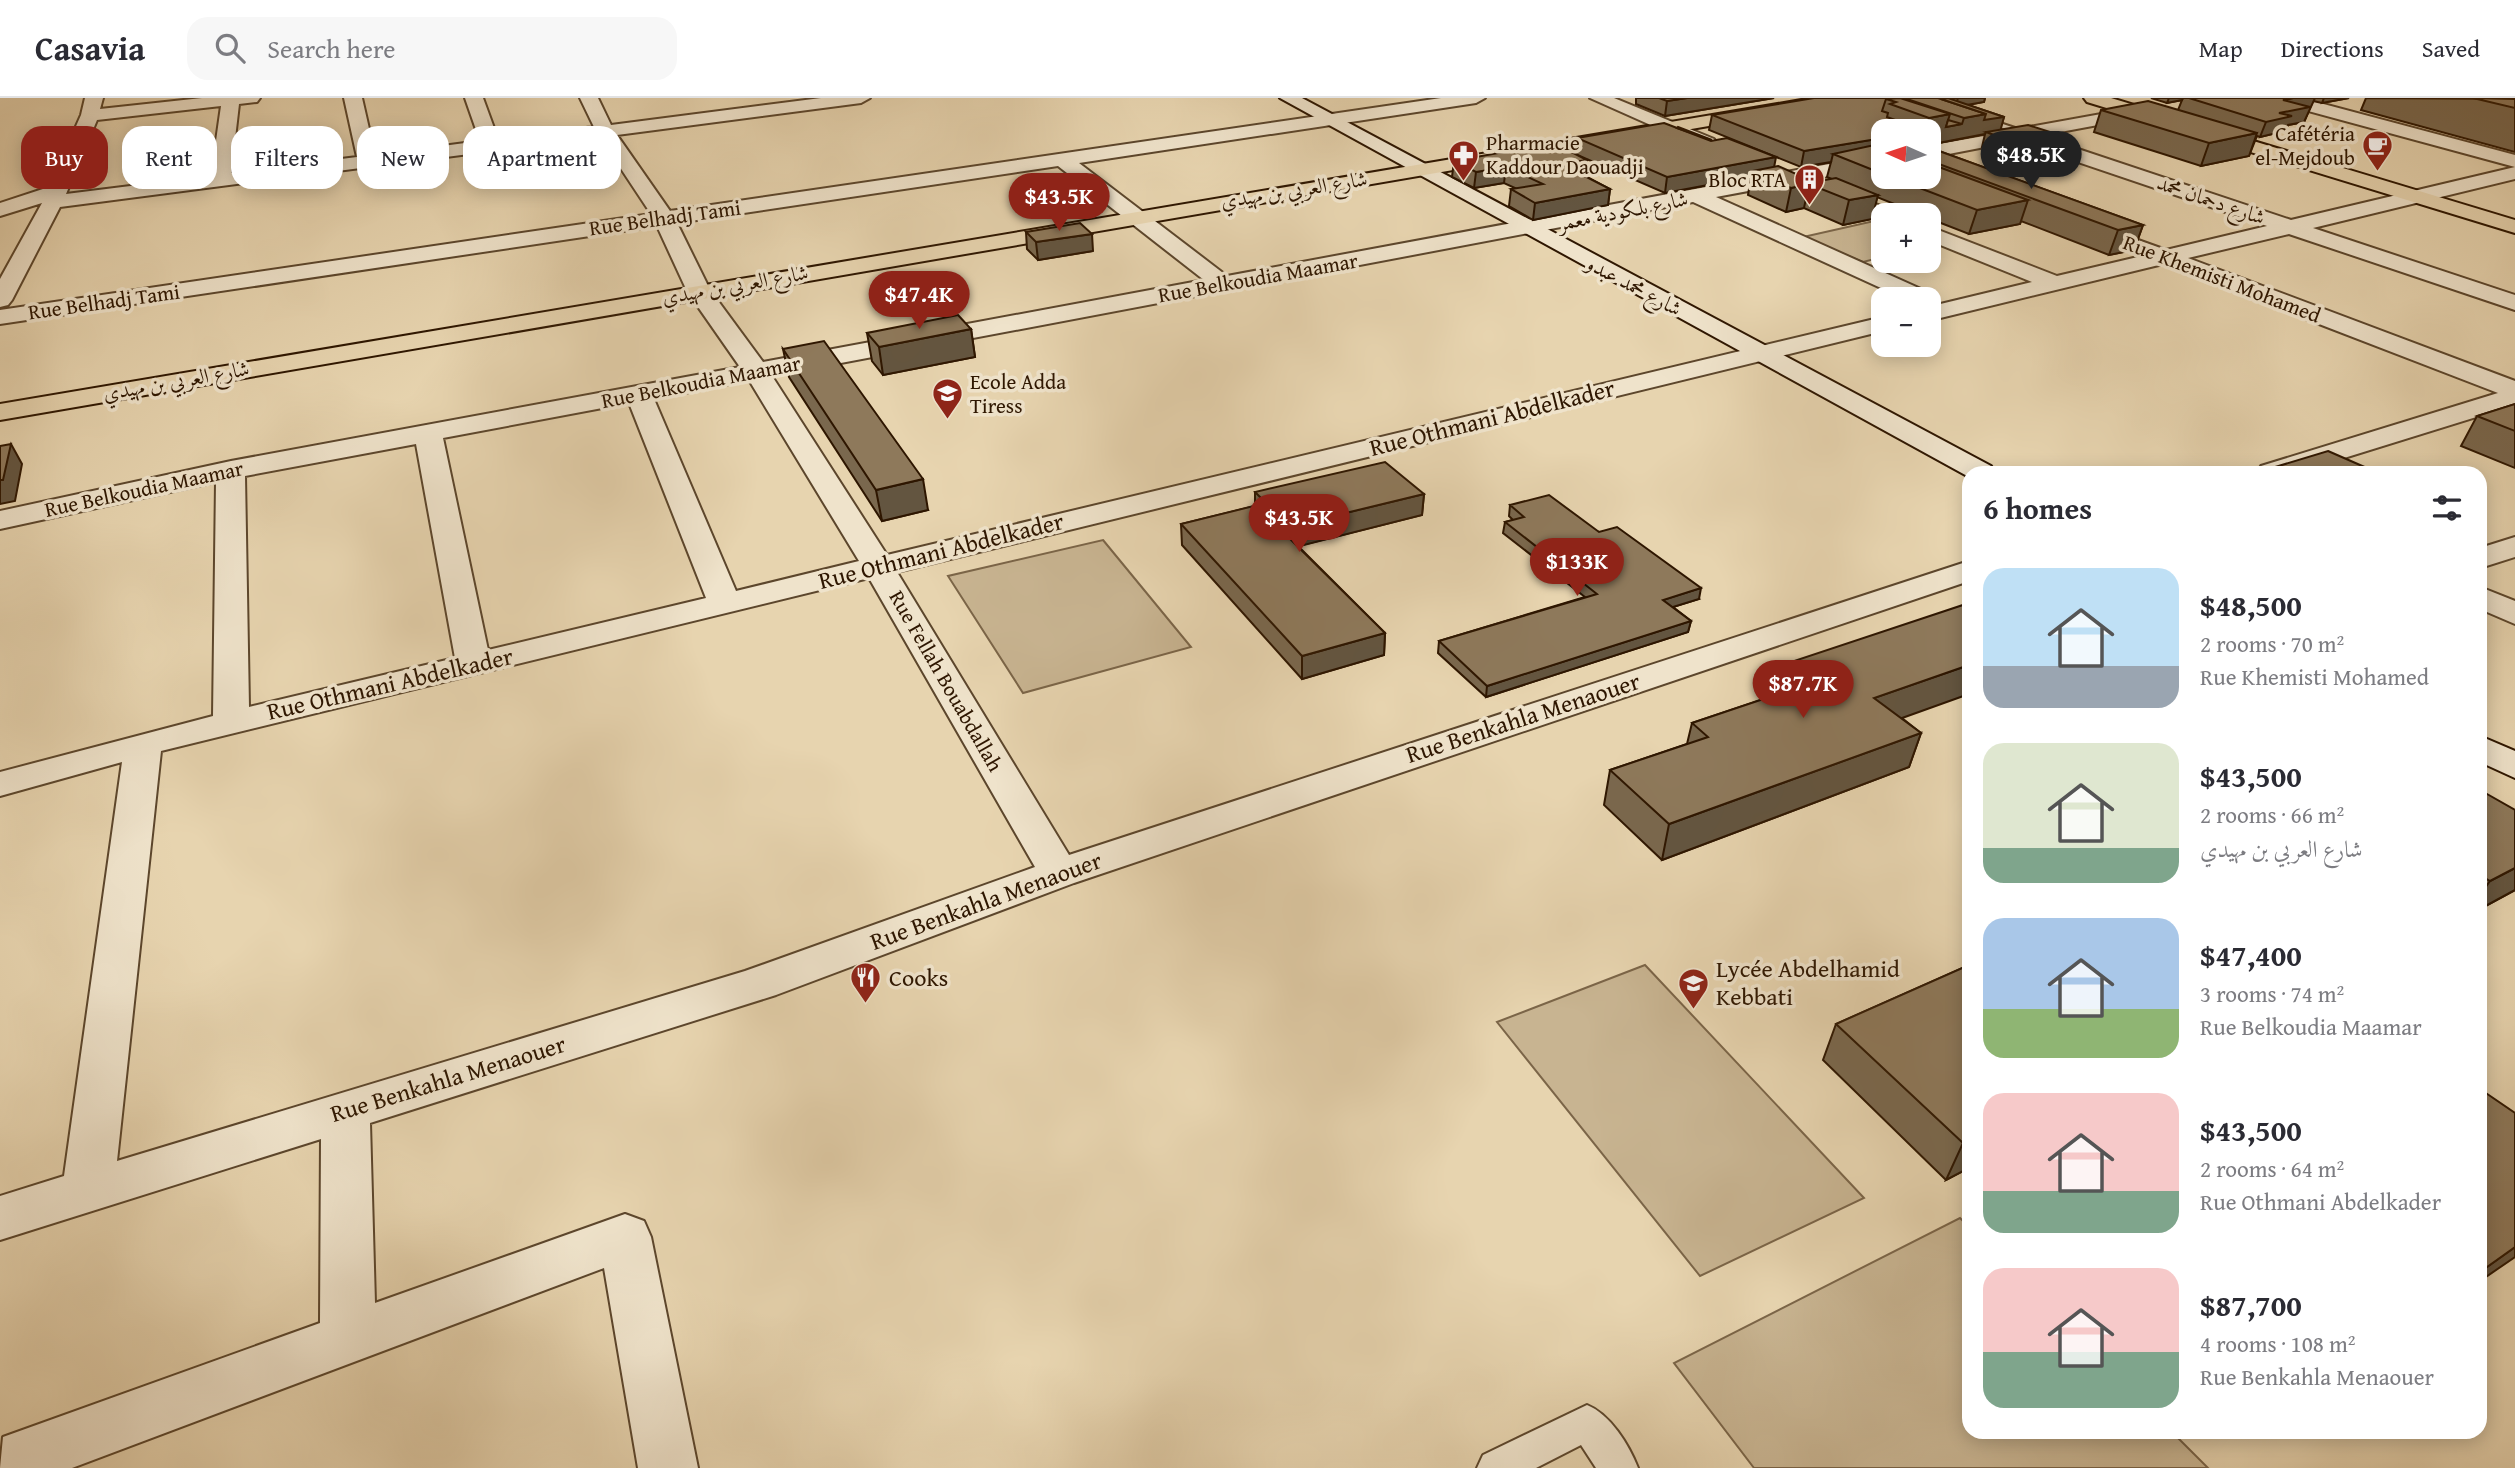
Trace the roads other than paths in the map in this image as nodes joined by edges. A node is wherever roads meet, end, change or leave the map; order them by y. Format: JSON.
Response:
{"nodes":[{"id":1,"x":251,"y":98,"type":"edge"},
{"id":2,"x":353,"y":98,"type":"edge"},
{"id":3,"x":474,"y":98,"type":"edge"},
{"id":4,"x":589,"y":98,"type":"edge"},
{"id":5,"x":861,"y":98,"type":"edge"},
{"id":6,"x":1289,"y":98,"type":"edge"},
{"id":7,"x":1476,"y":98,"type":"edge"},
{"id":8,"x":1599,"y":98,"type":"edge"},
{"id":9,"x":1843,"y":98,"type":"edge"},
{"id":10,"x":1907,"y":98,"type":"edge"},
{"id":11,"x":2093,"y":98,"type":"edge"},
{"id":12,"x":2281,"y":98,"type":"edge"},
{"id":13,"x":231,"y":100,"type":"junction"},
{"id":14,"x":2178,"y":105,"type":"dead end"},
{"id":15,"x":92,"y":106,"type":"edge"},
{"id":16,"x":2140,"y":112,"type":"junction"},
{"id":17,"x":1330,"y":120,"type":"junction"},
{"id":18,"x":359,"y":126,"type":"edge"},
{"id":19,"x":484,"y":126,"type":"edge"},
{"id":20,"x":603,"y":126,"type":"edge"},
{"id":21,"x":1668,"y":128,"type":"junction"},
{"id":22,"x":621,"y":129,"type":"edge"},
{"id":23,"x":2017,"y":134,"type":"junction"},
{"id":24,"x":1719,"y":148,"type":"edge"},
{"id":25,"x":1941,"y":149,"type":"edge"},
{"id":26,"x":621,"y":155,"type":"edge"},
{"id":27,"x":1063,"y":160,"type":"junction"},
{"id":28,"x":2515,"y":161,"type":"edge"},
{"id":29,"x":357,"y":162,"type":"edge"},
{"id":30,"x":1871,"y":162,"type":"edge"},
{"id":31,"x":1757,"y":163,"type":"edge"},
{"id":32,"x":1419,"y":170,"type":"junction"},
{"id":33,"x":2515,"y":173,"type":"edge"},
{"id":34,"x":1795,"y":178,"type":"junction"},
{"id":35,"x":220,"y":180,"type":"junction"},
{"id":36,"x":54,"y":197,"type":"junction"},
{"id":37,"x":1699,"y":197,"type":"junction"},
{"id":38,"x":2417,"y":197,"type":"junction"},
{"id":39,"x":1871,"y":209,"type":"edge"},
{"id":40,"x":0,"y":210,"type":"edge"},
{"id":41,"x":1135,"y":216,"type":"junction"},
{"id":42,"x":664,"y":218,"type":"junction"},
{"id":43,"x":2060,"y":218,"type":"edge"},
{"id":44,"x":2290,"y":226,"type":"junction"},
{"id":45,"x":2515,"y":226,"type":"edge"},
{"id":46,"x":1528,"y":229,"type":"junction"},
{"id":47,"x":1941,"y":237,"type":"edge"},
{"id":48,"x":2165,"y":256,"type":"junction"},
{"id":49,"x":1223,"y":284,"type":"junction"},
{"id":50,"x":2056,"y":284,"type":"junction"},
{"id":51,"x":1891,"y":287,"type":"edge"},
{"id":52,"x":699,"y":291,"type":"junction"},
{"id":53,"x":0,"y":300,"type":"edge"},
{"id":54,"x":2515,"y":303,"type":"edge"},
{"id":55,"x":1941,"y":304,"type":"edge"},
{"id":56,"x":0,"y":317,"type":"edge"},
{"id":57,"x":1871,"y":327,"type":"edge"},
{"id":58,"x":1762,"y":353,"type":"junction"},
{"id":59,"x":757,"y":372,"type":"junction"},
{"id":60,"x":2515,"y":393,"type":"edge"},
{"id":61,"x":638,"y":394,"type":"junction"},
{"id":62,"x":0,"y":412,"type":"edge"},
{"id":63,"x":428,"y":433,"type":"junction"},
{"id":64,"x":1970,"y":466,"type":"edge"},
{"id":65,"x":2290,"y":466,"type":"edge"},
{"id":66,"x":231,"y":470,"type":"junction"},
{"id":67,"x":0,"y":520,"type":"edge"},
{"id":68,"x":2515,"y":546,"type":"edge"},
{"id":69,"x":2487,"y":556,"type":"edge"},
{"id":70,"x":878,"y":566,"type":"junction"},
{"id":71,"x":1962,"y":572,"type":"edge"},
{"id":72,"x":2487,"y":600,"type":"edge"},
{"id":73,"x":725,"y":604,"type":"junction"},
{"id":74,"x":2515,"y":614,"type":"edge"},
{"id":75,"x":473,"y":664,"type":"junction"},
{"id":76,"x":230,"y":723,"type":"junction"},
{"id":77,"x":143,"y":744,"type":"junction"},
{"id":78,"x":2487,"y":751,"type":"edge"},
{"id":79,"x":2515,"y":766,"type":"edge"},
{"id":80,"x":0,"y":784,"type":"edge"},
{"id":81,"x":1059,"y":873,"type":"junction"},
{"id":82,"x":345,"y":1111,"type":"junction"},
{"id":83,"x":88,"y":1191,"type":"junction"},
{"id":84,"x":0,"y":1218,"type":"edge"},
{"id":85,"x":348,"y":1339,"type":"junction"},
{"id":86,"x":22,"y":1468,"type":"edge"},
{"id":87,"x":668,"y":1468,"type":"edge"},
{"id":88,"x":1496,"y":1468,"type":"edge"},
{"id":89,"x":1619,"y":1468,"type":"edge"}],
"edges":[{"from":1,"to":13,"type":"street"},
{"from":2,"to":18,"type":"street"},
{"from":3,"to":19,"type":"street"},
{"from":4,"to":20,"type":"street","name":"Rue Fellah Bouabdallah"},
{"from":5,"to":22,"type":"street"},
{"from":6,"to":17,"type":"street","name":"شارع محمد عبدو"},
{"from":7,"to":17,"type":"street","name":"Rue Belhadj Tami"},
{"from":8,"to":21,"type":"street"},
{"from":9,"to":21,"type":"main road","name":"شارع العربي بن مهيدي"},
{"from":10,"to":23,"type":"street","name":"شارع دحمان محمد"},
{"from":11,"to":16,"type":"main road"},
{"from":12,"to":28,"type":"street"},
{"from":13,"to":15,"type":"street"},
{"from":13,"to":35,"type":"street"},
{"from":14,"to":16,"type":"main road"},
{"from":15,"to":36,"type":"street"},
{"from":16,"to":23,"type":"street"},
{"from":16,"to":38,"type":"main road"},
{"from":17,"to":27,"type":"street","name":"Rue Belhadj Tami"},
{"from":17,"to":32,"type":"street","name":"شارع محمد عبدو"},
{"from":21,"to":24,"type":"street"},
{"from":21,"to":32,"type":"main road","name":"شارع العربي بن مهيدي"},
{"from":23,"to":25,"type":"street"},
{"from":23,"to":44,"type":"street","name":"شارع دحمان محمد"},
{"from":26,"to":42,"type":"street","name":"Rue Fellah Bouabdallah"},
{"from":27,"to":41,"type":"street"},
{"from":27,"to":42,"type":"street","name":"Rue Belhadj Tami"},
{"from":29,"to":35,"type":"street"},
{"from":30,"to":34,"type":"street","name":"شارع بلكودية معمر"},
{"from":31,"to":34,"type":"street"},
{"from":32,"to":41,"type":"main road","name":"شارع العربي بن مهيدي"},
{"from":32,"to":46,"type":"street","name":"شارع محمد عبدو"},
{"from":33,"to":38,"type":"street"},
{"from":34,"to":37,"type":"street","name":"شارع بلكودية معمر"},
{"from":34,"to":39,"type":"street"},
{"from":35,"to":36,"type":"street"},
{"from":36,"to":40,"type":"street"},
{"from":36,"to":53,"type":"street"},
{"from":37,"to":46,"type":"street","name":"شارع بلكودية معمر"},
{"from":37,"to":51,"type":"street"},
{"from":38,"to":44,"type":"street"},
{"from":38,"to":45,"type":"main road"},
{"from":41,"to":49,"type":"street"},
{"from":41,"to":52,"type":"main road","name":"شارع العربي بن مهيدي"},
{"from":42,"to":52,"type":"street","name":"Rue Fellah Bouabdallah"},
{"from":42,"to":56,"type":"street","name":"Rue Belhadj Tami"},
{"from":43,"to":48,"type":"street","name":"Rue Khemisti Mohamed"},
{"from":44,"to":48,"type":"street"},
{"from":44,"to":54,"type":"street","name":"شارع دحمان محمد"},
{"from":46,"to":49,"type":"street","name":"Rue Belkoudia Maamar"},
{"from":46,"to":58,"type":"street","name":"شارع محمد عبدو"},
{"from":47,"to":50,"type":"street"},
{"from":48,"to":50,"type":"street"},
{"from":48,"to":60,"type":"street","name":"Rue Khemisti Mohamed"},
{"from":49,"to":59,"type":"street","name":"Rue Belkoudia Maamar"},
{"from":50,"to":55,"type":"street"},
{"from":52,"to":59,"type":"street","name":"Rue Fellah Bouabdallah"},
{"from":52,"to":62,"type":"main road","name":"شارع العربي بن مهيدي"},
{"from":57,"to":58,"type":"street","name":"Rue Othmani Abdelkader"},
{"from":58,"to":64,"type":"street","name":"شارع محمد عبدو"},
{"from":58,"to":70,"type":"street","name":"Rue Othmani Abdelkader"},
{"from":59,"to":61,"type":"street","name":"Rue Belkoudia Maamar"},
{"from":59,"to":70,"type":"street","name":"Rue Fellah Bouabdallah"},
{"from":60,"to":65,"type":"street"},
{"from":61,"to":63,"type":"street","name":"Rue Belkoudia Maamar"},
{"from":61,"to":73,"type":"street"},
{"from":63,"to":66,"type":"street","name":"Rue Belkoudia Maamar"},
{"from":63,"to":75,"type":"street"},
{"from":66,"to":67,"type":"street","name":"Rue Belkoudia Maamar"},
{"from":66,"to":76,"type":"street"},
{"from":68,"to":69,"type":"street"},
{"from":70,"to":73,"type":"street","name":"Rue Othmani Abdelkader"},
{"from":70,"to":81,"type":"street","name":"Rue Fellah Bouabdallah"},
{"from":71,"to":81,"type":"street","name":"Rue Benkahla Menaouer"},
{"from":72,"to":74,"type":"street"},
{"from":73,"to":75,"type":"street","name":"Rue Othmani Abdelkader"},
{"from":75,"to":76,"type":"street","name":"Rue Othmani Abdelkader"},
{"from":76,"to":77,"type":"street","name":"Rue Othmani Abdelkader"},
{"from":77,"to":80,"type":"street","name":"Rue Othmani Abdelkader"},
{"from":77,"to":83,"type":"street"},
{"from":78,"to":79,"type":"street"},
{"from":81,"to":82,"type":"street","name":"Rue Benkahla Menaouer"},
{"from":82,"to":83,"type":"street","name":"Rue Benkahla Menaouer"},
{"from":82,"to":85,"type":"street"},
{"from":83,"to":84,"type":"street","name":"Rue Benkahla Menaouer"},
{"from":85,"to":86,"type":"street"},
{"from":85,"to":87,"type":"street"},
{"from":88,"to":89,"type":"lane"}]}
